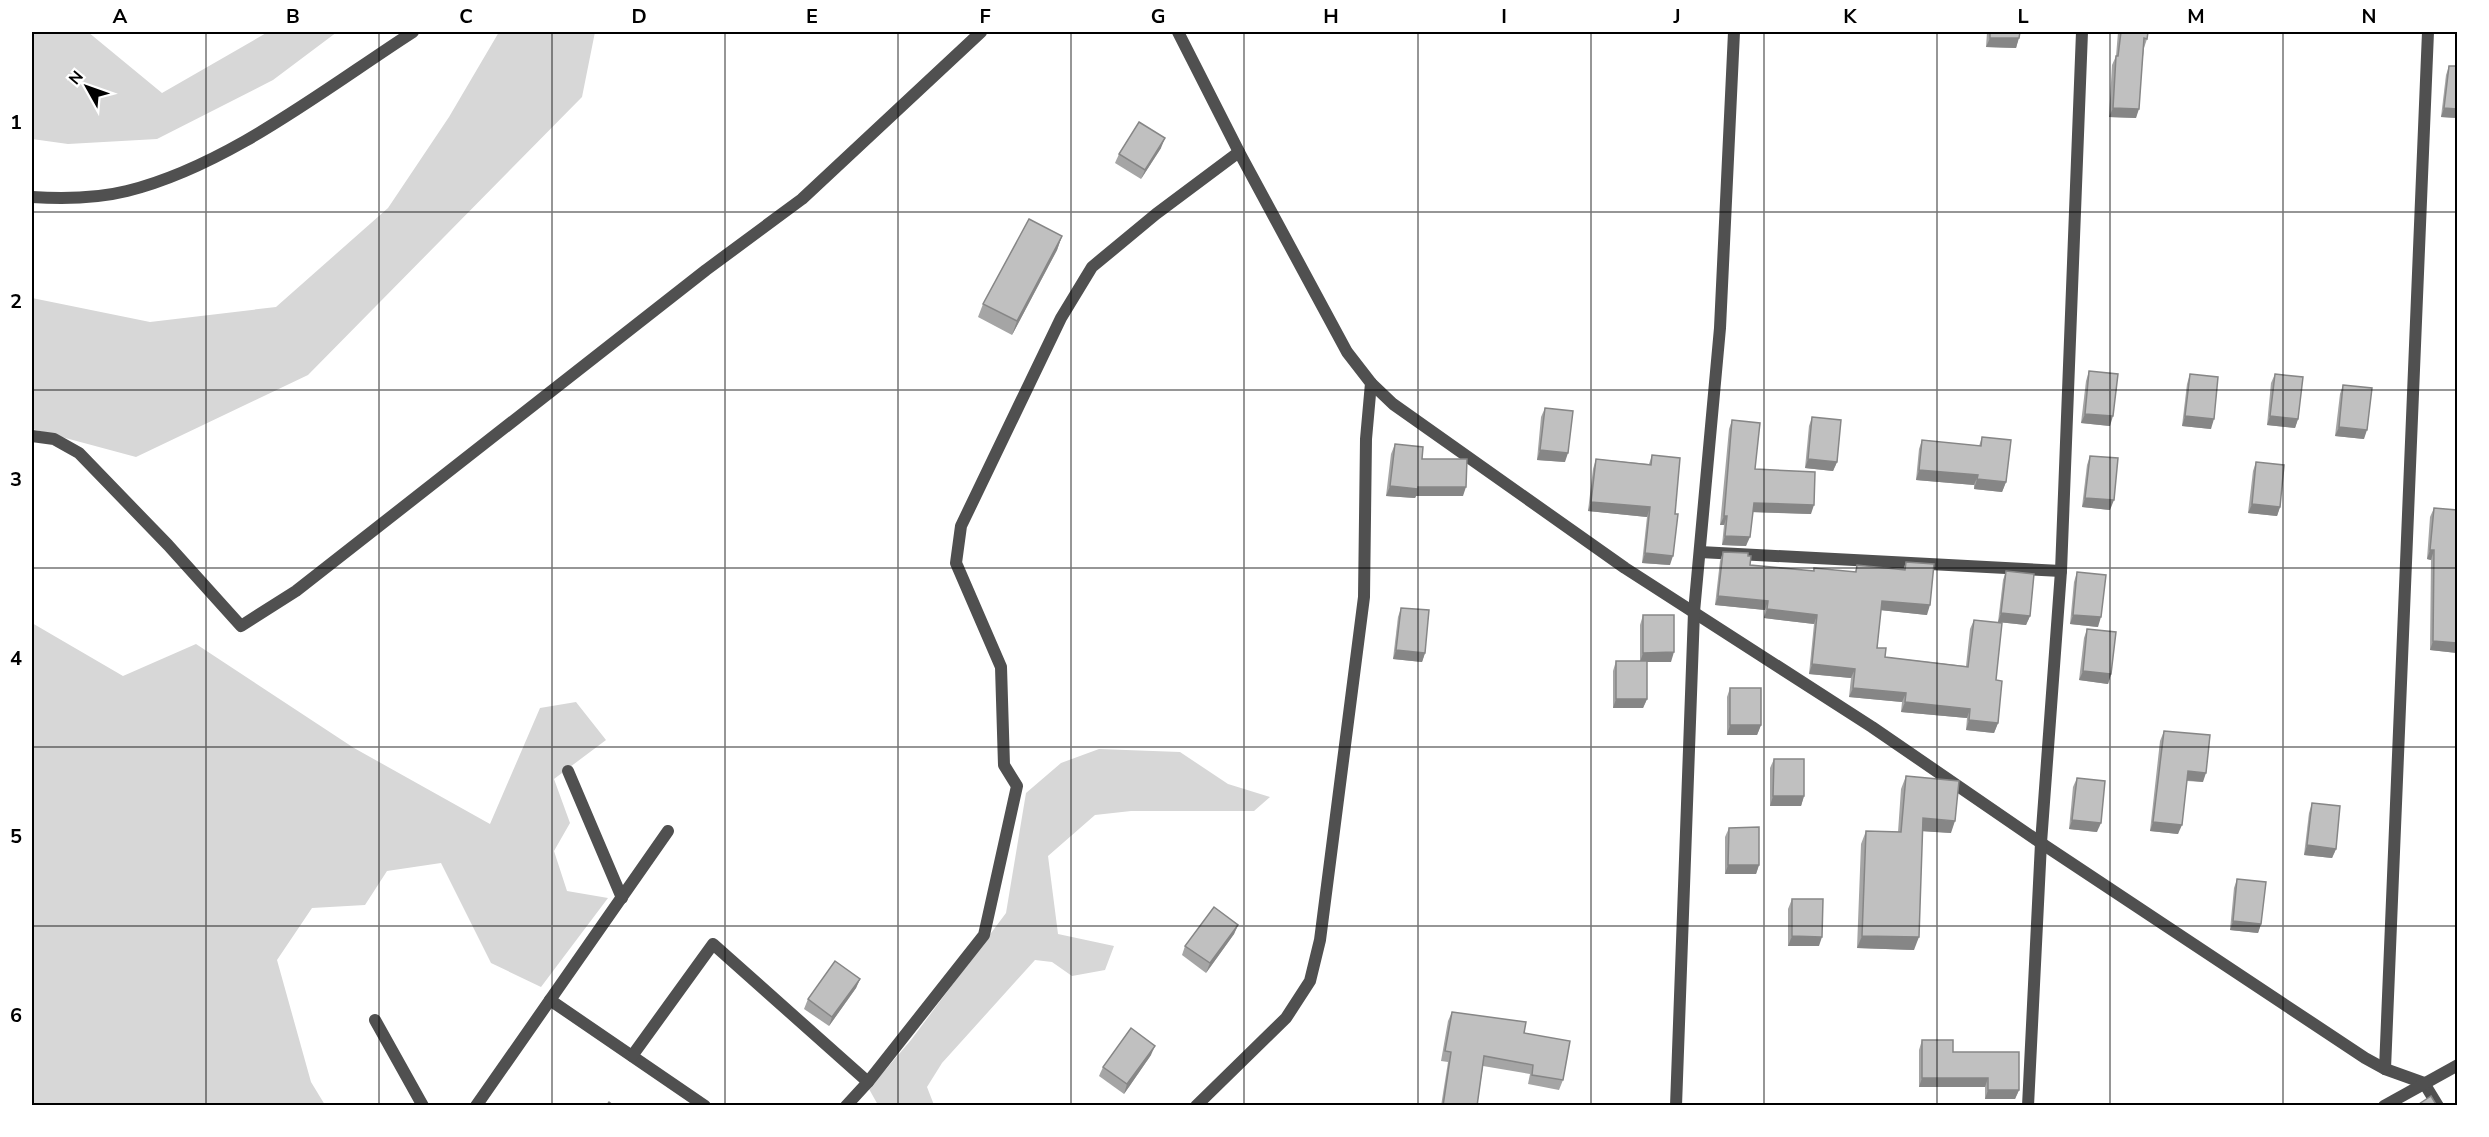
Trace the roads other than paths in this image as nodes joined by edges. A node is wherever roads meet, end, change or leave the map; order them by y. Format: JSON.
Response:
{"nodes":[{"id":1,"x":413,"y":32,"type":"edge"},
{"id":2,"x":981,"y":32,"type":"edge"},
{"id":3,"x":1178,"y":32,"type":"edge"},
{"id":4,"x":1734,"y":32,"type":"edge"},
{"id":5,"x":2082,"y":32,"type":"edge"},
{"id":6,"x":2428,"y":32,"type":"edge"},
{"id":7,"x":1239,"y":153,"type":"junction"},
{"id":8,"x":32,"y":197,"type":"edge"},
{"id":9,"x":1371,"y":383,"type":"junction"},
{"id":10,"x":32,"y":436,"type":"edge"},
{"id":11,"x":1700,"y":552,"type":"junction"},
{"id":12,"x":2061,"y":571,"type":"junction"},
{"id":13,"x":1694,"y":612,"type":"junction"},
{"id":14,"x":568,"y":771,"type":"dead end"},
{"id":15,"x":668,"y":831,"type":"dead end"},
{"id":16,"x":2041,"y":843,"type":"junction"},
{"id":17,"x":622,"y":898,"type":"junction"},
{"id":18,"x":550,"y":1000,"type":"junction"},
{"id":19,"x":375,"y":1020,"type":"dead end"},
{"id":20,"x":632,"y":1056,"type":"junction"},
{"id":21,"x":2457,"y":1065,"type":"edge"},
{"id":22,"x":2385,"y":1069,"type":"junction"},
{"id":23,"x":868,"y":1082,"type":"junction"},
{"id":24,"x":2424,"y":1083,"type":"junction"},
{"id":25,"x":423,"y":1106,"type":"edge"},
{"id":26,"x":476,"y":1106,"type":"edge"},
{"id":27,"x":705,"y":1106,"type":"edge"},
{"id":28,"x":846,"y":1106,"type":"edge"},
{"id":29,"x":1196,"y":1106,"type":"edge"},
{"id":30,"x":1676,"y":1106,"type":"edge"},
{"id":31,"x":2028,"y":1106,"type":"edge"},
{"id":32,"x":2384,"y":1106,"type":"edge"},
{"id":33,"x":2438,"y":1106,"type":"edge"}],
"edges":[{"from":1,"to":8,"type":"street"},
{"from":2,"to":10,"type":"street"},
{"from":3,"to":7,"type":"street"},
{"from":4,"to":11,"type":"street"},
{"from":5,"to":12,"type":"street"},
{"from":6,"to":22,"type":"street"},
{"from":7,"to":9,"type":"street"},
{"from":7,"to":23,"type":"street"},
{"from":9,"to":13,"type":"street"},
{"from":9,"to":29,"type":"street"},
{"from":11,"to":12,"type":"street"},
{"from":11,"to":13,"type":"street"},
{"from":12,"to":16,"type":"street"},
{"from":13,"to":16,"type":"street"},
{"from":13,"to":30,"type":"street"},
{"from":14,"to":17,"type":"street"},
{"from":15,"to":17,"type":"street"},
{"from":16,"to":22,"type":"street"},
{"from":16,"to":31,"type":"street"},
{"from":17,"to":18,"type":"street"},
{"from":18,"to":20,"type":"street"},
{"from":18,"to":26,"type":"street"},
{"from":19,"to":25,"type":"street"},
{"from":20,"to":23,"type":"street"},
{"from":20,"to":27,"type":"street"},
{"from":21,"to":24,"type":"street"},
{"from":22,"to":24,"type":"street"},
{"from":23,"to":28,"type":"street"},
{"from":24,"to":32,"type":"street"},
{"from":24,"to":33,"type":"street"}]}
